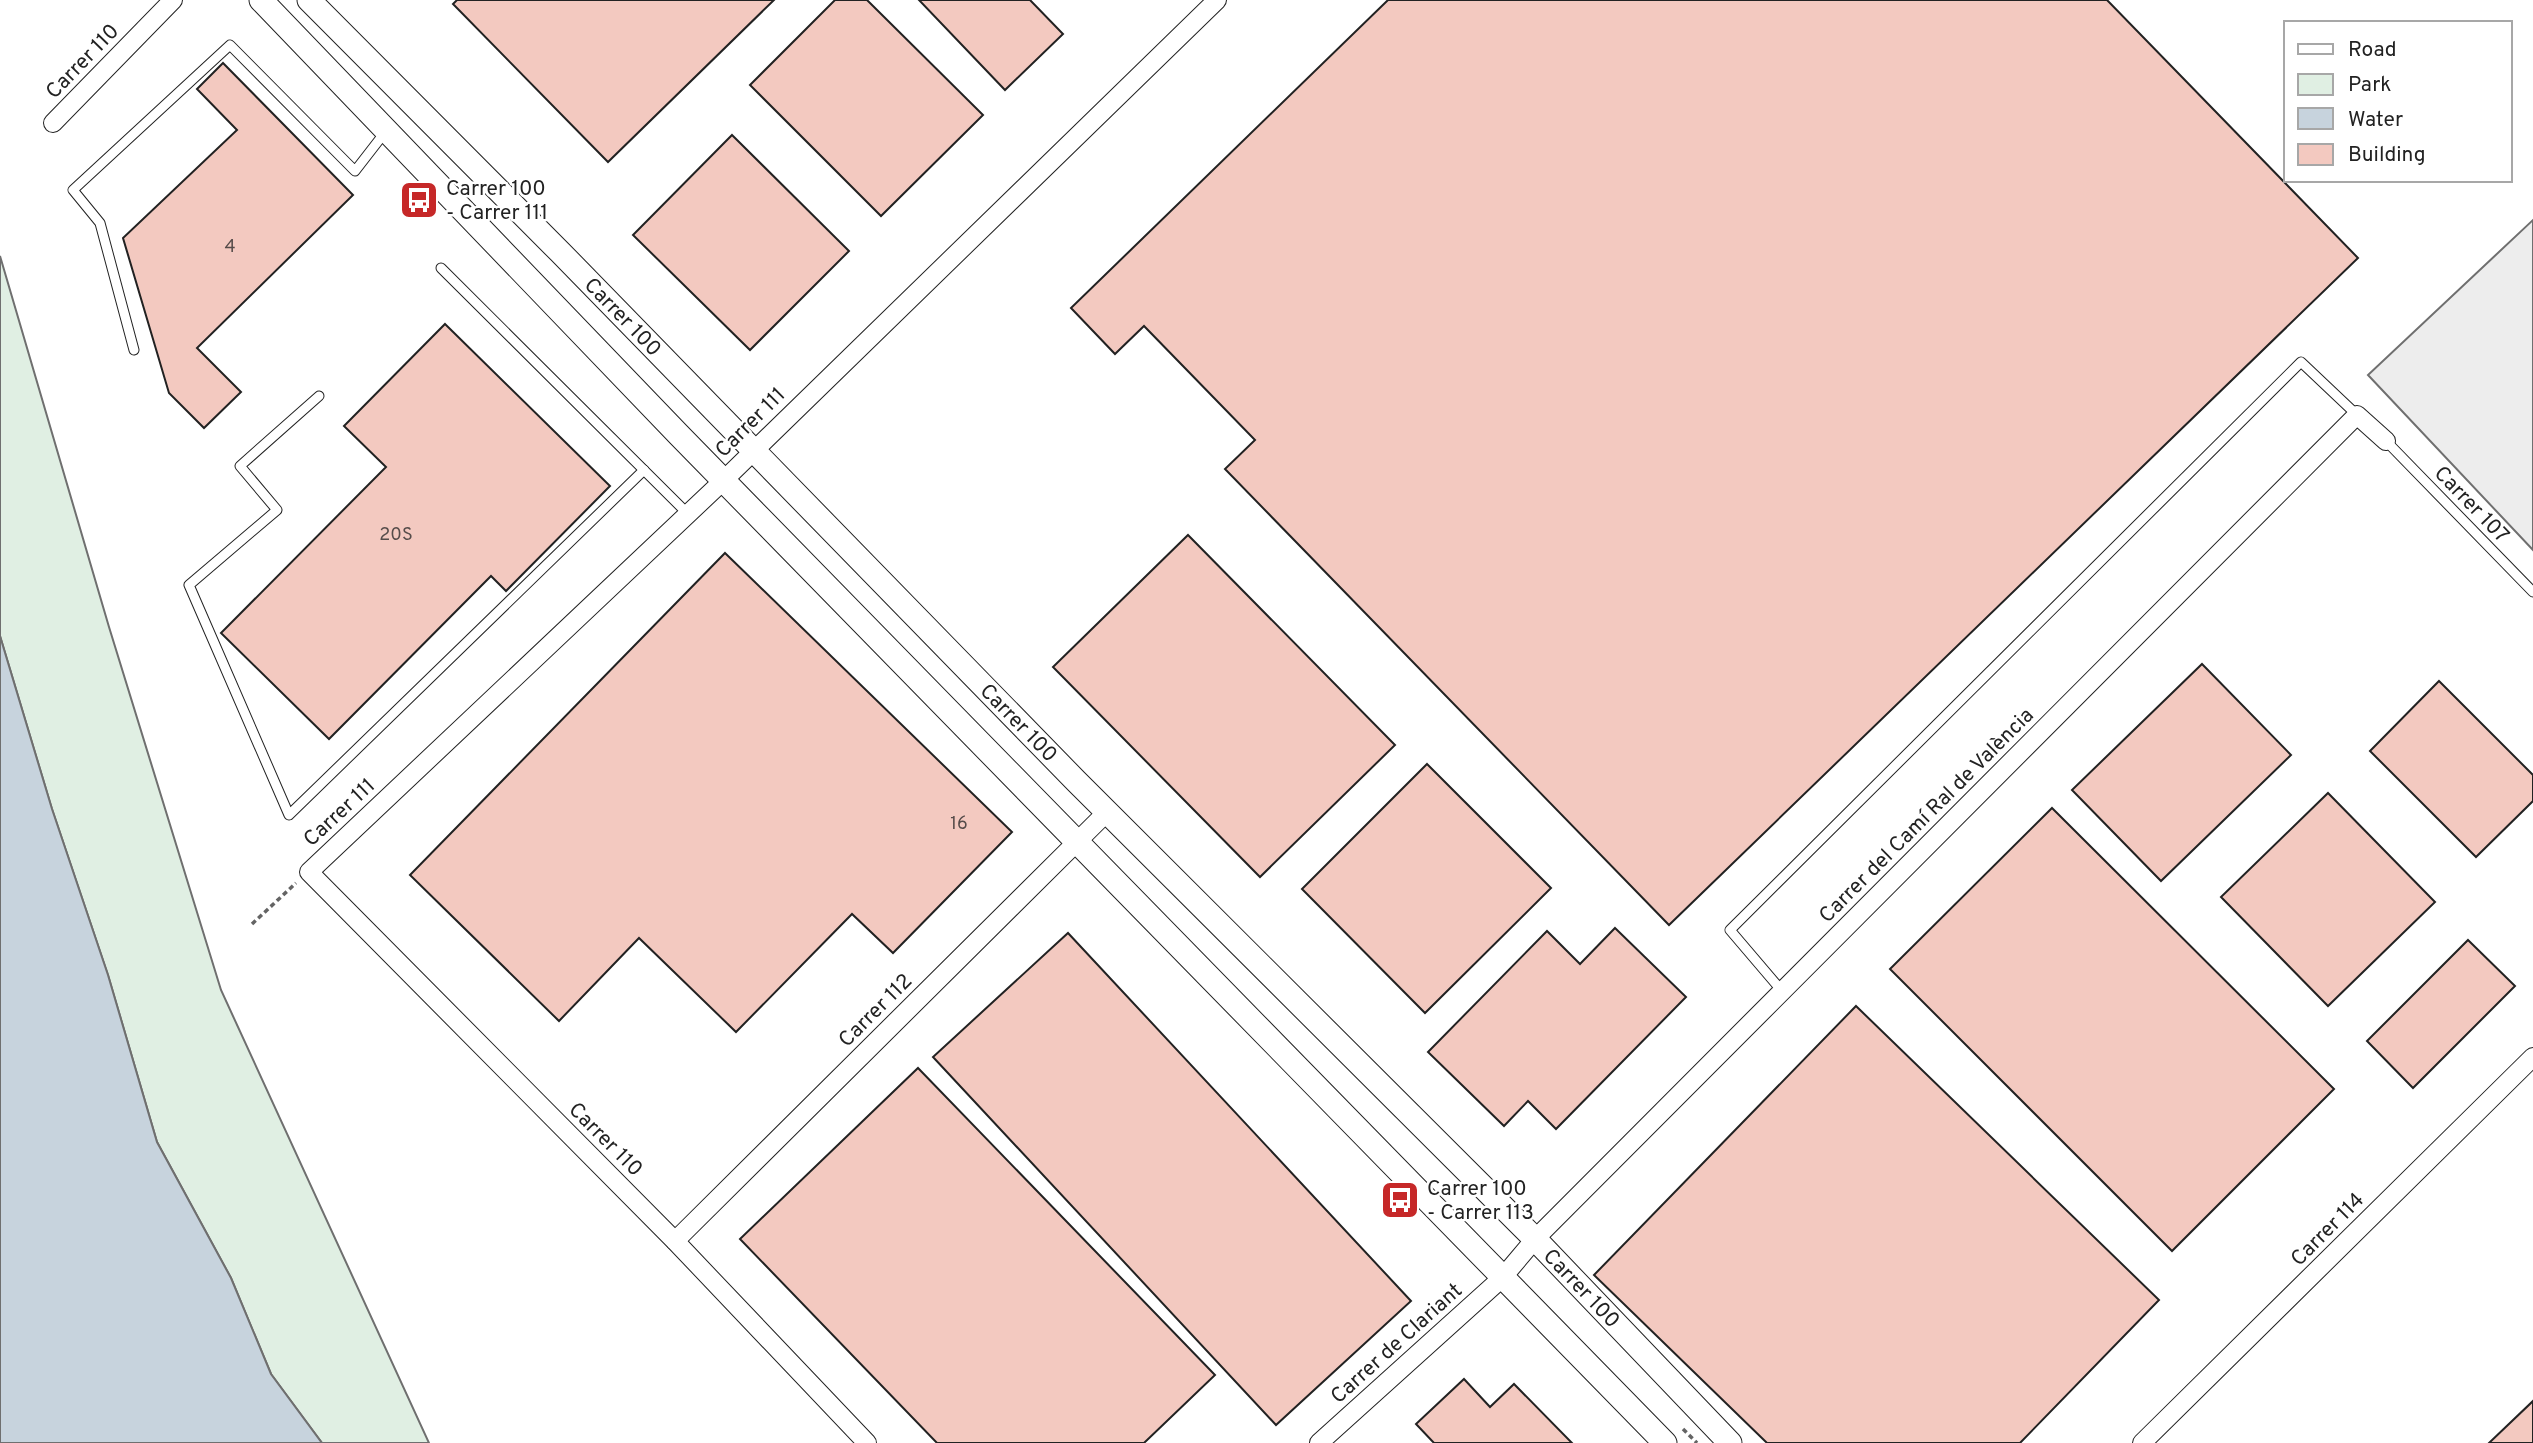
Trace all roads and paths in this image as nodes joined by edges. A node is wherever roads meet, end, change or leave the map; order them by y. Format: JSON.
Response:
{"nodes":[{"id":1,"x":173,"y":0,"type":"edge"},
{"id":2,"x":261,"y":0,"type":"edge"},
{"id":3,"x":309,"y":0,"type":"edge"},
{"id":4,"x":1217,"y":0,"type":"edge"},
{"id":5,"x":53,"y":123,"type":"dead end"},
{"id":6,"x":386,"y":131,"type":"junction"},
{"id":7,"x":441,"y":268,"type":"dead end"},
{"id":8,"x":134,"y":350,"type":"dead end"},
{"id":9,"x":319,"y":396,"type":"dead end"},
{"id":10,"x":2357,"y":415,"type":"junction"},
{"id":11,"x":2386,"y":442,"type":"joint"},
{"id":12,"x":753,"y":452,"type":"junction"},
{"id":13,"x":644,"y":470,"type":"junction"},
{"id":14,"x":724,"y":480,"type":"junction"},
{"id":15,"x":688,"y":514,"type":"junction"},
{"id":16,"x":2533,"y":592,"type":"edge"},
{"id":17,"x":1107,"y":812,"type":"junction"},
{"id":18,"x":1077,"y":841,"type":"junction"},
{"id":19,"x":309,"y":872,"type":"junction"},
{"id":20,"x":252,"y":924,"type":"dead end"},
{"id":21,"x":1782,"y":991,"type":"junction"},
{"id":22,"x":2533,"y":1057,"type":"edge"},
{"id":23,"x":1535,"y":1239,"type":"junction"},
{"id":24,"x":675,"y":1241,"type":"junction"},
{"id":25,"x":1503,"y":1277,"type":"junction"},
{"id":26,"x":2147,"y":1440,"type":"edge"},
{"id":27,"x":867,"y":1443,"type":"edge"},
{"id":28,"x":1319,"y":1443,"type":"edge"},
{"id":29,"x":1665,"y":1443,"type":"edge"},
{"id":30,"x":1730,"y":1443,"type":"edge"}],
"edges":[{"from":1,"to":5,"type":"street","name":"Carrer 110"},
{"from":2,"to":6,"type":"street","name":"Carrer 100"},
{"from":3,"to":12,"type":"street","name":"Carrer 100"},
{"from":4,"to":12,"type":"street","name":"Carrer 111"},
{"from":6,"to":8,"type":"lane"},
{"from":6,"to":14,"type":"street","name":"Carrer 100"},
{"from":7,"to":13,"type":"lane"},
{"from":9,"to":13,"type":"lane"},
{"from":10,"to":11,"type":"street"},
{"from":10,"to":21,"type":"street","name":"Carrer del Camí Ral de València"},
{"from":10,"to":21,"type":"lane"},
{"from":11,"to":16,"type":"lane","name":"Carrer 107"},
{"from":12,"to":14,"type":"street","name":"Carrer 111"},
{"from":12,"to":17,"type":"street","name":"Carrer 100"},
{"from":13,"to":15,"type":"lane"},
{"from":14,"to":15,"type":"street","name":"Carrer 111"},
{"from":14,"to":18,"type":"street","name":"Carrer 100"},
{"from":15,"to":19,"type":"street","name":"Carrer 111"},
{"from":17,"to":18,"type":"street","name":"Carrer 112"},
{"from":17,"to":23,"type":"street","name":"Carrer 100"},
{"from":18,"to":24,"type":"street","name":"Carrer 112"},
{"from":18,"to":25,"type":"street","name":"Carrer 100"},
{"from":19,"to":20,"type":"path"},
{"from":19,"to":24,"type":"street","name":"Carrer 110"},
{"from":21,"to":23,"type":"street","name":"Carrer del Camí Ral de València"},
{"from":22,"to":26,"type":"street","name":"Carrer 114"},
{"from":23,"to":25,"type":"street","name":"Carrer del Camí Ral de València"},
{"from":23,"to":30,"type":"street","name":"Carrer 100"},
{"from":24,"to":27,"type":"street","name":"Carrer 110"},
{"from":25,"to":28,"type":"street","name":"Carrer de Clariant"},
{"from":25,"to":29,"type":"street","name":"Carrer 100"}]}
